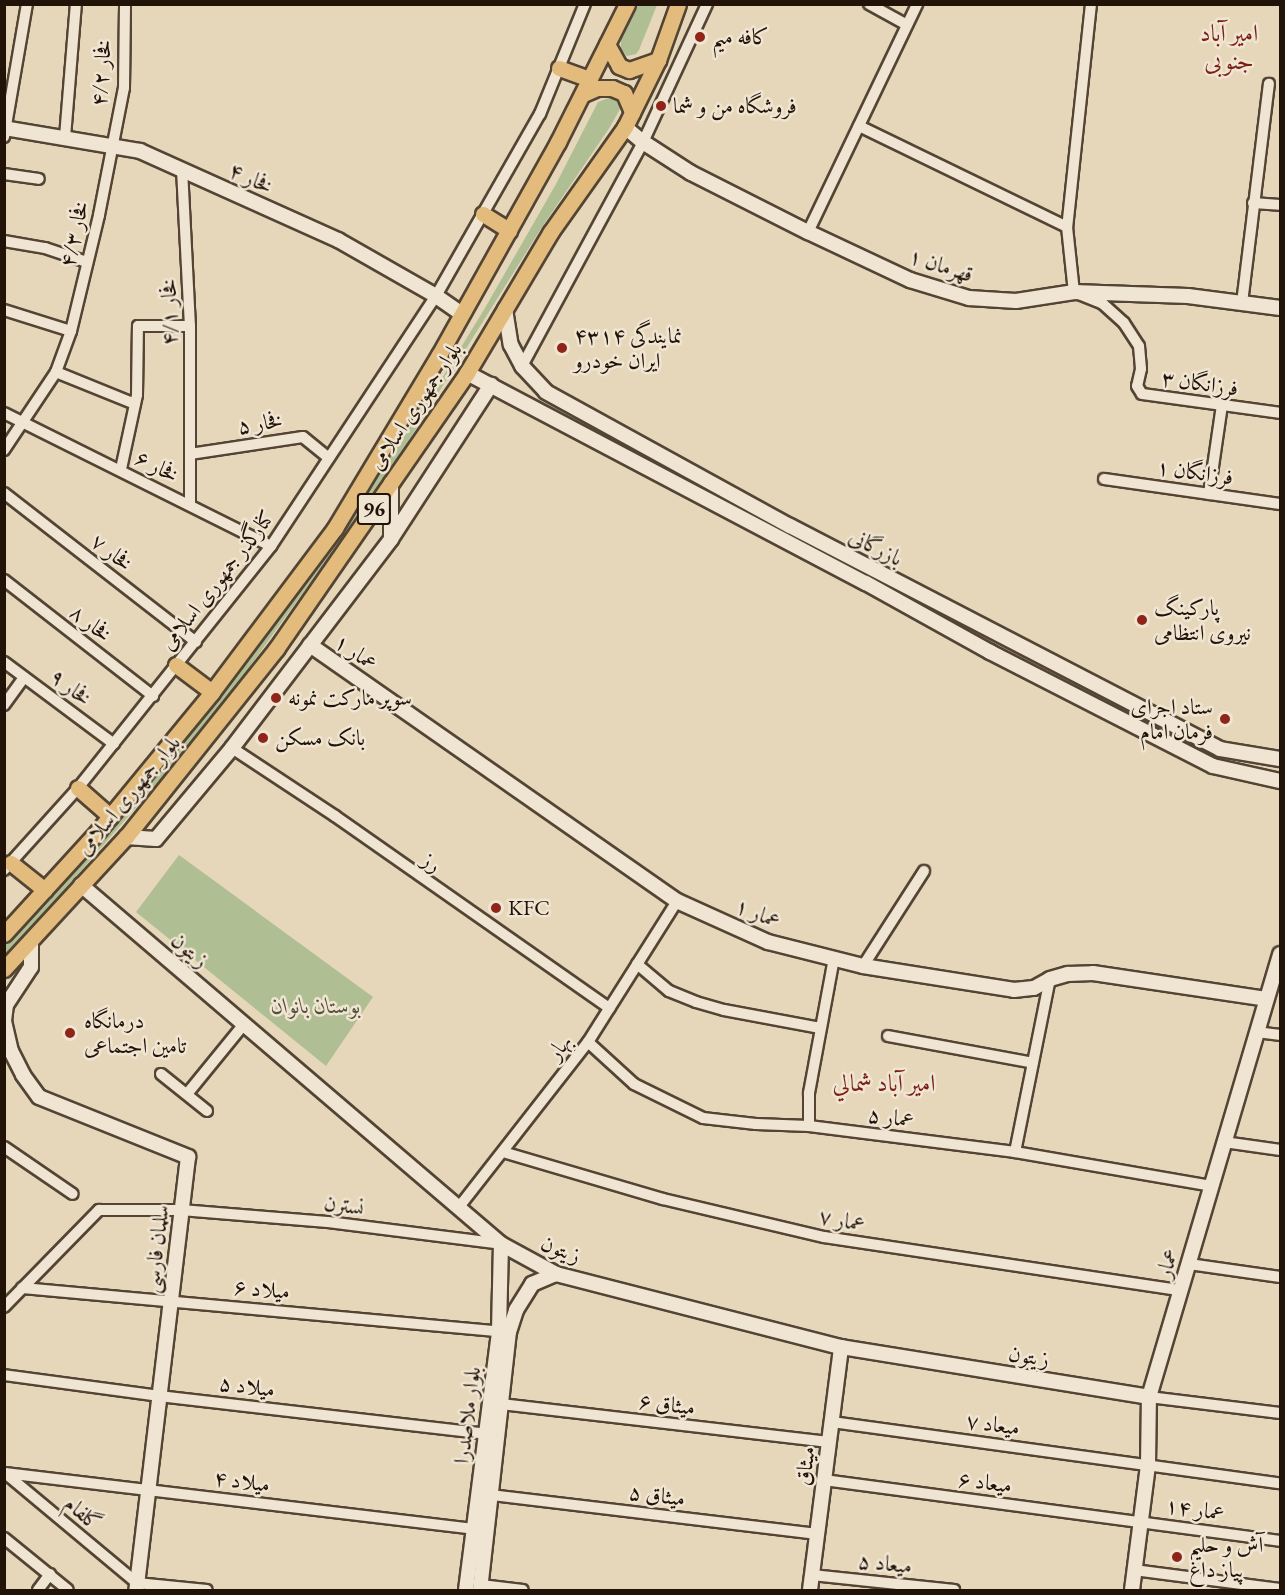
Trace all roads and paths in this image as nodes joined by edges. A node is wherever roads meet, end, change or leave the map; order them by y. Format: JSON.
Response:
{"nodes":[{"id":1,"x":27,"y":4,"type":"edge"},
{"id":2,"x":76,"y":4,"type":"edge"},
{"id":3,"x":125,"y":4,"type":"edge"},
{"id":4,"x":585,"y":4,"type":"edge"},
{"id":5,"x":678,"y":4,"type":"edge"},
{"id":6,"x":707,"y":4,"type":"edge"},
{"id":7,"x":869,"y":4,"type":"edge"},
{"id":8,"x":917,"y":4,"type":"edge"},
{"id":9,"x":1091,"y":4,"type":"edge"},
{"id":10,"x":626,"y":5,"type":"edge"},
{"id":11,"x":907,"y":25,"type":"junction"},
{"id":12,"x":607,"y":45,"type":"junction"},
{"id":13,"x":658,"y":60,"type":"junction"},
{"id":14,"x":559,"y":68,"type":"junction"},
{"id":15,"x":1269,"y":84,"type":"dead end"},
{"id":16,"x":587,"y":87,"type":"junction"},
{"id":17,"x":632,"y":112,"type":"junction"},
{"id":18,"x":859,"y":126,"type":"junction"},
{"id":19,"x":625,"y":127,"type":"junction"},
{"id":20,"x":5,"y":131,"type":"edge"},
{"id":21,"x":65,"y":137,"type":"junction"},
{"id":22,"x":643,"y":142,"type":"junction"},
{"id":23,"x":112,"y":145,"type":"junction"},
{"id":24,"x":182,"y":170,"type":"junction"},
{"id":25,"x":4,"y":174,"type":"edge"},
{"id":26,"x":39,"y":178,"type":"dead end"},
{"id":27,"x":1253,"y":203,"type":"junction"},
{"id":28,"x":1281,"y":205,"type":"edge"},
{"id":29,"x":483,"y":214,"type":"junction"},
{"id":30,"x":1067,"y":227,"type":"junction"},
{"id":31,"x":509,"y":230,"type":"junction"},
{"id":32,"x":808,"y":232,"type":"junction"},
{"id":33,"x":4,"y":241,"type":"edge"},
{"id":34,"x":87,"y":262,"type":"junction"},
{"id":35,"x":1074,"y":292,"type":"junction"},
{"id":36,"x":436,"y":296,"type":"junction"},
{"id":37,"x":1242,"y":303,"type":"junction"},
{"id":38,"x":1281,"y":308,"type":"edge"},
{"id":39,"x":505,"y":309,"type":"junction"},
{"id":40,"x":4,"y":310,"type":"edge"},
{"id":41,"x":462,"y":314,"type":"junction"},
{"id":42,"x":190,"y":326,"type":"junction"},
{"id":43,"x":71,"y":331,"type":"junction"},
{"id":44,"x":522,"y":366,"type":"junction"},
{"id":45,"x":56,"y":372,"type":"junction"},
{"id":46,"x":467,"y":373,"type":"junction"},
{"id":47,"x":491,"y":385,"type":"junction"},
{"id":48,"x":546,"y":392,"type":"junction"},
{"id":49,"x":135,"y":404,"type":"junction"},
{"id":50,"x":1222,"y":405,"type":"junction"},
{"id":51,"x":533,"y":408,"type":"junction"},
{"id":52,"x":4,"y":413,"type":"edge"},
{"id":53,"x":1281,"y":413,"type":"edge"},
{"id":54,"x":25,"y":422,"type":"junction"},
{"id":55,"x":4,"y":450,"type":"edge"},
{"id":56,"x":190,"y":454,"type":"junction"},
{"id":57,"x":329,"y":458,"type":"junction"},
{"id":58,"x":121,"y":469,"type":"junction"},
{"id":59,"x":1104,"y":479,"type":"dead end"},
{"id":60,"x":706,"y":480,"type":"junction"},
{"id":61,"x":391,"y":483,"type":"junction"},
{"id":62,"x":4,"y":493,"type":"edge"},
{"id":63,"x":699,"y":494,"type":"junction"},
{"id":64,"x":1209,"y":494,"type":"junction"},
{"id":65,"x":190,"y":504,"type":"junction"},
{"id":66,"x":1281,"y":504,"type":"edge"},
{"id":67,"x":391,"y":539,"type":"junction"},
{"id":68,"x":271,"y":546,"type":"junction"},
{"id":69,"x":4,"y":580,"type":"edge"},
{"id":70,"x":196,"y":642,"type":"junction"},
{"id":71,"x":310,"y":645,"type":"junction"},
{"id":72,"x":4,"y":662,"type":"edge"},
{"id":73,"x":176,"y":665,"type":"junction"},
{"id":74,"x":24,"y":676,"type":"junction"},
{"id":75,"x":212,"y":692,"type":"junction"},
{"id":76,"x":153,"y":696,"type":"junction"},
{"id":77,"x":4,"y":705,"type":"edge"},
{"id":78,"x":114,"y":744,"type":"junction"},
{"id":79,"x":232,"y":748,"type":"junction"},
{"id":80,"x":1281,"y":759,"type":"edge"},
{"id":81,"x":1281,"y":781,"type":"edge"},
{"id":82,"x":78,"y":789,"type":"junction"},
{"id":83,"x":110,"y":816,"type":"junction"},
{"id":84,"x":126,"y":837,"type":"junction"},
{"id":85,"x":8,"y":866,"type":"edge"},
{"id":86,"x":924,"y":871,"type":"dead end"},
{"id":87,"x":81,"y":885,"type":"junction"},
{"id":88,"x":45,"y":890,"type":"junction"},
{"id":89,"x":677,"y":901,"type":"junction"},
{"id":90,"x":4,"y":934,"type":"edge"},
{"id":91,"x":30,"y":942,"type":"junction"},
{"id":92,"x":1281,"y":954,"type":"edge"},
{"id":93,"x":834,"y":958,"type":"junction"},
{"id":94,"x":637,"y":964,"type":"junction"},
{"id":95,"x":863,"y":966,"type":"junction"},
{"id":96,"x":4,"y":969,"type":"edge"},
{"id":97,"x":1050,"y":979,"type":"junction"},
{"id":98,"x":1266,"y":999,"type":"junction"},
{"id":99,"x":609,"y":1008,"type":"junction"},
{"id":100,"x":4,"y":1021,"type":"edge"},
{"id":101,"x":244,"y":1024,"type":"junction"},
{"id":102,"x":820,"y":1028,"type":"junction"},
{"id":103,"x":1256,"y":1032,"type":"junction"},
{"id":104,"x":1281,"y":1035,"type":"edge"},
{"id":105,"x":888,"y":1036,"type":"dead end"},
{"id":106,"x":588,"y":1042,"type":"junction"},
{"id":107,"x":1033,"y":1063,"type":"junction"},
{"id":108,"x":161,"y":1074,"type":"dead end"},
{"id":109,"x":186,"y":1094,"type":"junction"},
{"id":110,"x":207,"y":1111,"type":"dead end"},
{"id":111,"x":809,"y":1126,"type":"junction"},
{"id":112,"x":1224,"y":1142,"type":"junction"},
{"id":113,"x":4,"y":1147,"type":"edge"},
{"id":114,"x":1281,"y":1150,"type":"edge"},
{"id":115,"x":503,"y":1152,"type":"junction"},
{"id":116,"x":1015,"y":1152,"type":"junction"},
{"id":117,"x":1211,"y":1186,"type":"junction"},
{"id":118,"x":73,"y":1194,"type":"dead end"},
{"id":119,"x":459,"y":1207,"type":"junction"},
{"id":120,"x":182,"y":1210,"type":"junction"},
{"id":121,"x":501,"y":1244,"type":"junction"},
{"id":122,"x":1188,"y":1264,"type":"junction"},
{"id":123,"x":556,"y":1274,"type":"junction"},
{"id":124,"x":1281,"y":1277,"type":"edge"},
{"id":125,"x":22,"y":1288,"type":"junction"},
{"id":126,"x":1180,"y":1290,"type":"junction"},
{"id":127,"x":171,"y":1301,"type":"junction"},
{"id":128,"x":4,"y":1307,"type":"edge"},
{"id":129,"x":504,"y":1331,"type":"junction"},
{"id":130,"x":841,"y":1347,"type":"junction"},
{"id":131,"x":4,"y":1374,"type":"edge"},
{"id":132,"x":159,"y":1396,"type":"junction"},
{"id":133,"x":1149,"y":1396,"type":"junction"},
{"id":134,"x":496,"y":1403,"type":"junction"},
{"id":135,"x":1281,"y":1413,"type":"edge"},
{"id":136,"x":832,"y":1422,"type":"junction"},
{"id":137,"x":486,"y":1434,"type":"junction"},
{"id":138,"x":829,"y":1442,"type":"junction"},
{"id":139,"x":1148,"y":1465,"type":"junction"},
{"id":140,"x":5,"y":1473,"type":"edge"},
{"id":141,"x":824,"y":1480,"type":"junction"},
{"id":142,"x":1281,"y":1482,"type":"edge"},
{"id":143,"x":148,"y":1489,"type":"junction"},
{"id":144,"x":485,"y":1494,"type":"junction"},
{"id":145,"x":1140,"y":1521,"type":"junction"},
{"id":146,"x":474,"y":1529,"type":"junction"},
{"id":147,"x":818,"y":1534,"type":"junction"},
{"id":148,"x":4,"y":1538,"type":"edge"},
{"id":149,"x":1281,"y":1541,"type":"edge"},
{"id":150,"x":1134,"y":1570,"type":"junction"},
{"id":151,"x":50,"y":1574,"type":"junction"},
{"id":152,"x":812,"y":1575,"type":"junction"},
{"id":153,"x":136,"y":1587,"type":"edge"},
{"id":154,"x":473,"y":1587,"type":"edge"},
{"id":155,"x":1281,"y":1589,"type":"edge"},
{"id":156,"x":38,"y":1590,"type":"edge"},
{"id":157,"x":68,"y":1590,"type":"edge"},
{"id":158,"x":207,"y":1590,"type":"edge"},
{"id":159,"x":523,"y":1590,"type":"edge"},
{"id":160,"x":810,"y":1590,"type":"edge"},
{"id":161,"x":954,"y":1590,"type":"edge"},
{"id":162,"x":1132,"y":1590,"type":"edge"}],
"edges":[{"from":1,"to":20,"type":"street"},
{"from":2,"to":21,"type":"street"},
{"from":3,"to":23,"type":"street","name":"فخار ۴/۲"},
{"from":4,"to":14,"type":"street","name":"کنارگذر جمهوری اسلامی"},
{"from":5,"to":13,"type":"main road","name":"بلوار جمهوری اسلامی","number":"96"},
{"from":6,"to":22,"type":"street"},
{"from":7,"to":11,"type":"street"},
{"from":8,"to":11,"type":"street"},
{"from":9,"to":30,"type":"street"},
{"from":10,"to":12,"type":"main road","name":"بلوار جمهوری اسلامی","number":"96"},
{"from":11,"to":18,"type":"street"},
{"from":12,"to":13,"type":"main road"},
{"from":12,"to":16,"type":"main road","name":"بلوار جمهوری اسلامی","number":"96"},
{"from":13,"to":17,"type":"main road","name":"بلوار جمهوری اسلامی","number":"96"},
{"from":14,"to":16,"type":"main road"},
{"from":14,"to":29,"type":"street","name":"کنارگذر جمهوری اسلامی"},
{"from":15,"to":27,"type":"street"},
{"from":16,"to":17,"type":"main road"},
{"from":16,"to":31,"type":"main road","name":"بلوار جمهوری اسلامی","number":"96"},
{"from":17,"to":19,"type":"main road","name":"بلوار جمهوری اسلامی","number":"96"},
{"from":18,"to":30,"type":"street"},
{"from":18,"to":32,"type":"street"},
{"from":19,"to":22,"type":"street","name":"قهرمان ۱"},
{"from":19,"to":39,"type":"main road","name":"بلوار جمهوری اسلامی","number":"96"},
{"from":20,"to":21,"type":"street","name":"فخار ۴"},
{"from":21,"to":23,"type":"street","name":"فخار ۴"},
{"from":22,"to":32,"type":"street","name":"قهرمان ۱"},
{"from":22,"to":44,"type":"street"},
{"from":23,"to":24,"type":"street","name":"فخار ۴"},
{"from":23,"to":34,"type":"street","name":"فخار ۴/۳"},
{"from":24,"to":36,"type":"street","name":"فخار ۴"},
{"from":24,"to":42,"type":"street","name":"فخار ۴/۱"},
{"from":25,"to":26,"type":"street"},
{"from":27,"to":28,"type":"street"},
{"from":27,"to":37,"type":"street"},
{"from":29,"to":31,"type":"main road"},
{"from":29,"to":36,"type":"street","name":"کنارگذر جمهوری اسلامی"},
{"from":30,"to":35,"type":"street"},
{"from":31,"to":41,"type":"main road","name":"بلوار جمهوری اسلامی","number":"96"},
{"from":32,"to":35,"type":"street","name":"قهرمان ۱"},
{"from":33,"to":34,"type":"street"},
{"from":34,"to":43,"type":"street","name":"فخار ۴/۳"},
{"from":35,"to":37,"type":"street","name":"قهرمان ۱"},
{"from":35,"to":50,"type":"street","name":"فرزانگان ۳"},
{"from":36,"to":41,"type":"street","name":"فخار ۴"},
{"from":36,"to":57,"type":"street","name":"کنارگذر جمهوری اسلامی"},
{"from":37,"to":38,"type":"street","name":"قهرمان ۱"},
{"from":39,"to":44,"type":"street","name":"بازرگانی"},
{"from":39,"to":46,"type":"main road","name":"بلوار جمهوری اسلامی","number":"96"},
{"from":40,"to":43,"type":"street"},
{"from":41,"to":75,"type":"main road","name":"بلوار جمهوری اسلامی","number":"96"},
{"from":42,"to":49,"type":"street"},
{"from":42,"to":56,"type":"street","name":"فخار ۴/۱"},
{"from":43,"to":45,"type":"street","name":"فخار ۴/۳"},
{"from":44,"to":48,"type":"street","name":"بازرگانی"},
{"from":45,"to":49,"type":"street"},
{"from":45,"to":54,"type":"street","name":"فخار ۴/۳"},
{"from":46,"to":47,"type":"street","name":"بازرگانی"},
{"from":46,"to":61,"type":"main road","name":"بلوار جمهوری اسلامی","number":"96"},
{"from":47,"to":51,"type":"street","name":"بازرگانی"},
{"from":47,"to":67,"type":"street"},
{"from":48,"to":51,"type":"street"},
{"from":48,"to":60,"type":"street","name":"بازرگانی"},
{"from":49,"to":58,"type":"street"},
{"from":50,"to":53,"type":"street","name":"فرزانگان ۳"},
{"from":50,"to":64,"type":"street"},
{"from":51,"to":63,"type":"street","name":"بازرگانی"},
{"from":52,"to":54,"type":"street","name":"فخار ۶"},
{"from":54,"to":55,"type":"street","name":"فخار ۴/۳"},
{"from":54,"to":58,"type":"street","name":"فخار ۶"},
{"from":56,"to":57,"type":"street","name":"فخار ۵"},
{"from":56,"to":65,"type":"street","name":"فخار ۴/۱"},
{"from":57,"to":68,"type":"street","name":"کنارگذر جمهوری اسلامی"},
{"from":58,"to":65,"type":"street","name":"فخار ۶"},
{"from":59,"to":64,"type":"street","name":"فرزانگان ۱"},
{"from":60,"to":63,"type":"street"},
{"from":60,"to":80,"type":"street","name":"بازرگانی"},
{"from":61,"to":67,"type":"street"},
{"from":61,"to":84,"type":"main road","name":"بلوار جمهوری اسلامی","number":"96"},
{"from":62,"to":70,"type":"street","name":"فخار ۷"},
{"from":63,"to":81,"type":"street","name":"بازرگانی"},
{"from":64,"to":66,"type":"street","name":"فرزانگان ۱"},
{"from":65,"to":68,"type":"street","name":"فخار ۶"},
{"from":67,"to":71,"type":"street"},
{"from":68,"to":70,"type":"street","name":"کنارگذر جمهوری اسلامی"},
{"from":69,"to":76,"type":"street","name":"فخار ۸"},
{"from":70,"to":73,"type":"street","name":"کنارگذر جمهوری اسلامی"},
{"from":71,"to":79,"type":"street"},
{"from":71,"to":89,"type":"street","name":"عمار ۱"},
{"from":72,"to":74,"type":"street","name":"فخار ۹"},
{"from":73,"to":75,"type":"main road"},
{"from":73,"to":76,"type":"street","name":"کنارگذر جمهوری اسلامی"},
{"from":74,"to":77,"type":"street"},
{"from":74,"to":78,"type":"street","name":"فخار ۹"},
{"from":75,"to":83,"type":"main road","name":"بلوار جمهوری اسلامی","number":"96"},
{"from":76,"to":78,"type":"street","name":"کنارگذر جمهوری اسلامی"},
{"from":78,"to":82,"type":"street","name":"کنارگذر جمهوری اسلامی"},
{"from":79,"to":84,"type":"street"},
{"from":79,"to":99,"type":"street","name":"رز"},
{"from":82,"to":83,"type":"main road"},
{"from":82,"to":85,"type":"street","name":"کنارگذر جمهوری اسلامی"},
{"from":83,"to":88,"type":"main road","name":"بلوار جمهوری اسلامی","number":"96"},
{"from":84,"to":87,"type":"main road","name":"بلوار جمهوری اسلامی","number":"96"},
{"from":85,"to":88,"type":"main road"},
{"from":86,"to":95,"type":"street"},
{"from":87,"to":91,"type":"main road","name":"بلوار جمهوری اسلامی","number":"96"},
{"from":87,"to":101,"type":"street","name":"زیتون"},
{"from":88,"to":90,"type":"main road","name":"بلوار جمهوری اسلامی","number":"96"},
{"from":89,"to":93,"type":"street","name":"عمار ۱"},
{"from":89,"to":94,"type":"street","name":"بهار"},
{"from":91,"to":96,"type":"main road","name":"بلوار جمهوری اسلامی","number":"96"},
{"from":91,"to":100,"type":"street","name":"سلمان فارسی"},
{"from":92,"to":98,"type":"street","name":"عمار"},
{"from":93,"to":95,"type":"street","name":"عمار ۱"},
{"from":93,"to":102,"type":"street"},
{"from":94,"to":99,"type":"street","name":"بهار"},
{"from":94,"to":102,"type":"street"},
{"from":95,"to":97,"type":"street","name":"عمار ۱"},
{"from":97,"to":98,"type":"street","name":"عمار ۱"},
{"from":97,"to":107,"type":"street"},
{"from":98,"to":103,"type":"street","name":"عمار"},
{"from":99,"to":106,"type":"street","name":"بهار"},
{"from":100,"to":120,"type":"street","name":"سلمان فارسی"},
{"from":101,"to":109,"type":"street"},
{"from":101,"to":119,"type":"street","name":"زیتون"},
{"from":102,"to":111,"type":"street"},
{"from":103,"to":104,"type":"street"},
{"from":103,"to":112,"type":"street","name":"عمار"},
{"from":105,"to":107,"type":"street"},
{"from":106,"to":111,"type":"street","name":"عمار ۵"},
{"from":106,"to":115,"type":"street","name":"بهار"},
{"from":107,"to":116,"type":"street"},
{"from":108,"to":109,"type":"street"},
{"from":109,"to":110,"type":"street"},
{"from":111,"to":116,"type":"street","name":"عمار ۵"},
{"from":112,"to":114,"type":"street"},
{"from":112,"to":117,"type":"street","name":"عمار"},
{"from":113,"to":118,"type":"street"},
{"from":115,"to":119,"type":"street","name":"بهار"},
{"from":115,"to":126,"type":"street","name":"عمار ۷"},
{"from":116,"to":117,"type":"street","name":"عمار ۵"},
{"from":117,"to":122,"type":"street","name":"عمار"},
{"from":119,"to":121,"type":"street","name":"زیتون"},
{"from":120,"to":121,"type":"street","name":"نسترن"},
{"from":120,"to":125,"type":"street","name":"نسترن"},
{"from":120,"to":127,"type":"street","name":"سلمان فارسی"},
{"from":121,"to":123,"type":"street","name":"زیتون"},
{"from":121,"to":129,"type":"street","name":"بلوار ملاصدرا"},
{"from":122,"to":124,"type":"street"},
{"from":122,"to":126,"type":"street","name":"عمار"},
{"from":123,"to":129,"type":"street","name":"بلوار ملاصدرا"},
{"from":123,"to":130,"type":"street","name":"زیتون"},
{"from":125,"to":127,"type":"street","name":"میلاد ۶"},
{"from":125,"to":128,"type":"street","name":"نسترن"},
{"from":126,"to":133,"type":"street","name":"عمار"},
{"from":127,"to":129,"type":"street","name":"میلاد ۶"},
{"from":127,"to":132,"type":"street","name":"سلمان فارسی"},
{"from":129,"to":134,"type":"street","name":"بلوار ملاصدرا"},
{"from":130,"to":133,"type":"street","name":"زیتون"},
{"from":130,"to":136,"type":"street","name":"میثاق"},
{"from":131,"to":132,"type":"street","name":"میلاد ۵"},
{"from":132,"to":137,"type":"street","name":"میلاد ۵"},
{"from":132,"to":143,"type":"street","name":"سلمان فارسی"},
{"from":133,"to":135,"type":"street"},
{"from":133,"to":139,"type":"street","name":"عمار"},
{"from":134,"to":137,"type":"street","name":"بلوار ملاصدرا"},
{"from":134,"to":138,"type":"street","name":"میثاق ۶"},
{"from":134,"to":144,"type":"street","name":"بلوار ملاصدرا"},
{"from":136,"to":138,"type":"street","name":"میثاق"},
{"from":136,"to":139,"type":"street","name":"میعاد ۷"},
{"from":137,"to":144,"type":"street","name":"بلوار ملاصدرا"},
{"from":138,"to":141,"type":"street","name":"میثاق"},
{"from":139,"to":142,"type":"street","name":"میعاد ۷"},
{"from":139,"to":145,"type":"street","name":"عمار"},
{"from":140,"to":143,"type":"street","name":"میلاد ۴"},
{"from":140,"to":153,"type":"street","name":"گلفام"},
{"from":141,"to":145,"type":"street","name":"میعاد ۶"},
{"from":141,"to":147,"type":"street","name":"میثاق"},
{"from":143,"to":146,"type":"street","name":"میلاد ۴"},
{"from":143,"to":153,"type":"street","name":"سلمان فارسی"},
{"from":144,"to":146,"type":"street","name":"بلوار ملاصدرا"},
{"from":144,"to":147,"type":"street","name":"میثاق ۵"},
{"from":144,"to":154,"type":"street","name":"بلوار ملاصدرا"},
{"from":145,"to":149,"type":"street","name":"عمار ۱۴"},
{"from":145,"to":150,"type":"street","name":"عمار"},
{"from":146,"to":154,"type":"street","name":"بلوار ملاصدرا"},
{"from":147,"to":152,"type":"street","name":"میثاق"},
{"from":148,"to":151,"type":"street"},
{"from":150,"to":155,"type":"street"},
{"from":150,"to":162,"type":"street","name":"عمار"},
{"from":151,"to":156,"type":"street"},
{"from":151,"to":157,"type":"street"},
{"from":152,"to":160,"type":"street","name":"میثاق"},
{"from":152,"to":161,"type":"street","name":"میعاد ۵"},
{"from":153,"to":158,"type":"street"},
{"from":154,"to":159,"type":"street"}]}
